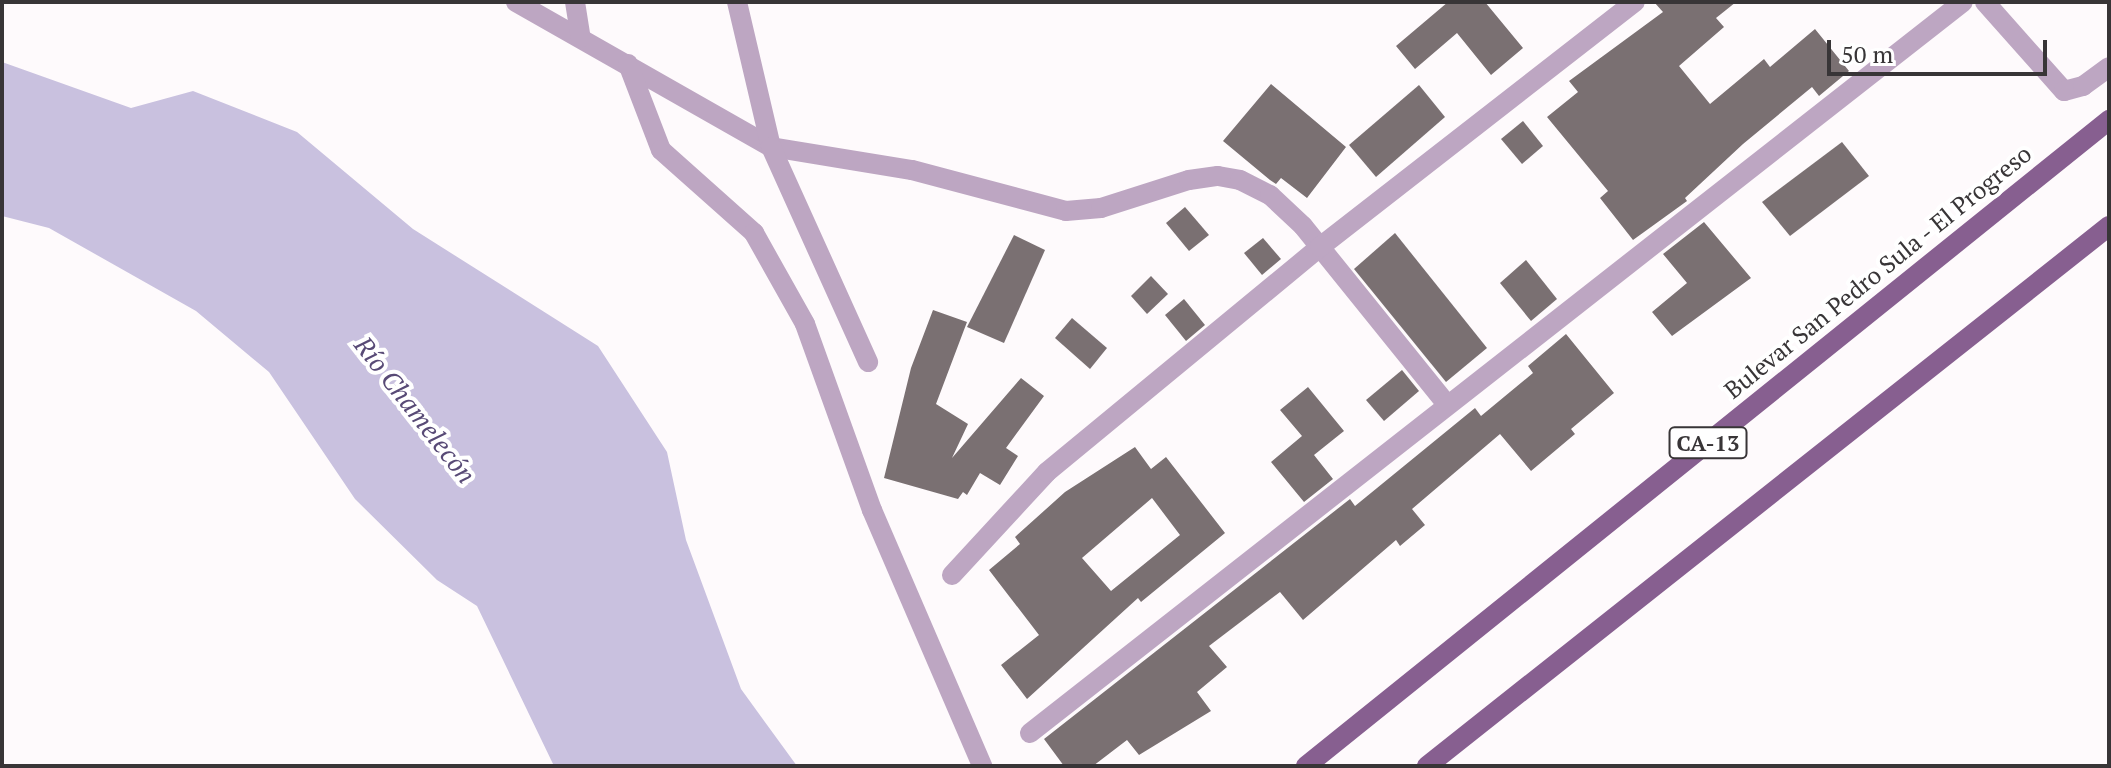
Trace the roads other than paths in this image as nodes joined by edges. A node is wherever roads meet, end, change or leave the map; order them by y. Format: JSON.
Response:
{"nodes":[{"id":1,"x":516,"y":2,"type":"edge"},
{"id":2,"x":575,"y":2,"type":"edge"},
{"id":3,"x":737,"y":2,"type":"edge"},
{"id":4,"x":1635,"y":2,"type":"edge"},
{"id":5,"x":1963,"y":2,"type":"edge"},
{"id":6,"x":1985,"y":2,"type":"edge"},
{"id":7,"x":581,"y":38,"type":"junction"},
{"id":8,"x":628,"y":64,"type":"junction"},
{"id":9,"x":2109,"y":67,"type":"edge"},
{"id":10,"x":2109,"y":120,"type":"edge"},
{"id":11,"x":771,"y":147,"type":"junction"},
{"id":12,"x":2109,"y":226,"type":"edge"},
{"id":13,"x":1320,"y":247,"type":"junction"},
{"id":14,"x":868,"y":362,"type":"dead end"},
{"id":15,"x":1446,"y":403,"type":"junction"},
{"id":16,"x":952,"y":575,"type":"dead end"},
{"id":17,"x":1030,"y":733,"type":"dead end"},
{"id":18,"x":982,"y":766,"type":"edge"},
{"id":19,"x":1306,"y":766,"type":"edge"},
{"id":20,"x":1427,"y":766,"type":"edge"}],
"edges":[{"from":1,"to":7,"type":"street"},
{"from":2,"to":7,"type":"street"},
{"from":3,"to":11,"type":"street"},
{"from":4,"to":13,"type":"street"},
{"from":5,"to":15,"type":"street"},
{"from":6,"to":9,"type":"street"},
{"from":7,"to":8,"type":"street"},
{"from":8,"to":11,"type":"street"},
{"from":8,"to":18,"type":"street"},
{"from":10,"to":19,"type":"main road","name":"Bulevar San Pedro Sula - El Progreso","number":"CA-13"},
{"from":11,"to":13,"type":"street"},
{"from":11,"to":14,"type":"street"},
{"from":12,"to":20,"type":"main road"},
{"from":13,"to":15,"type":"street"},
{"from":13,"to":16,"type":"street"},
{"from":15,"to":17,"type":"street"}]}
